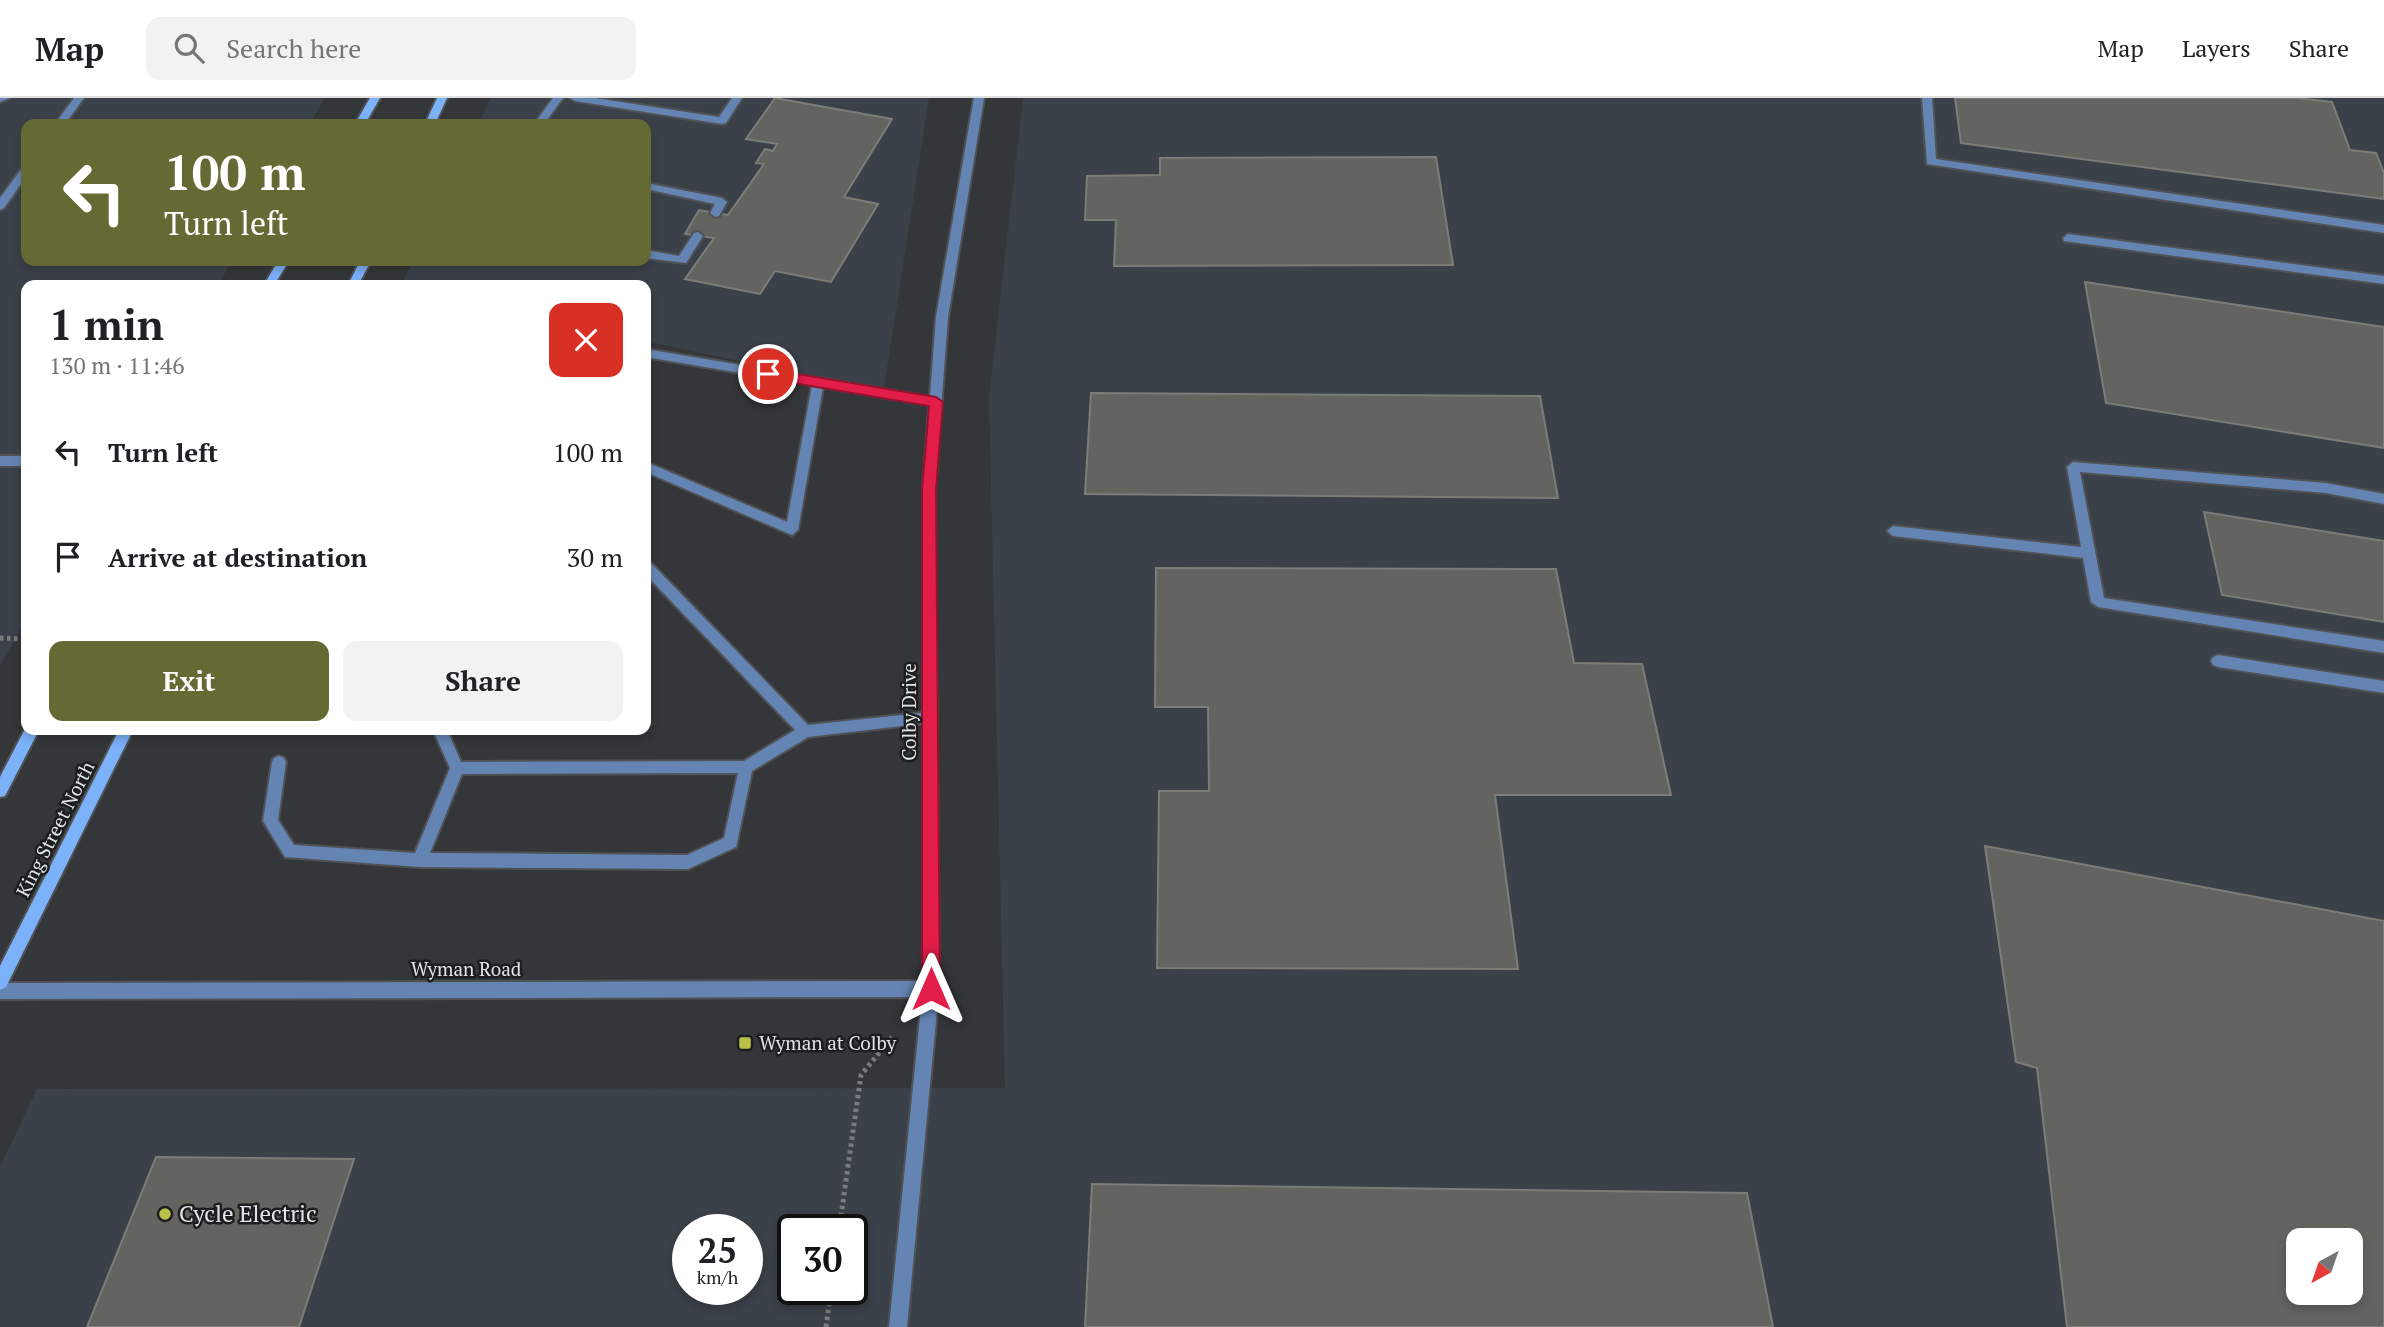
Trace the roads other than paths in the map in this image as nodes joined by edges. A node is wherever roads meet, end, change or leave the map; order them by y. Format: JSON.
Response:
{"nodes":[{"id":1,"x":79,"y":98,"type":"edge"},
{"id":2,"x":375,"y":98,"type":"edge"},
{"id":3,"x":442,"y":98,"type":"edge"},
{"id":4,"x":558,"y":98,"type":"edge"},
{"id":5,"x":575,"y":98,"type":"edge"},
{"id":6,"x":737,"y":98,"type":"edge"},
{"id":7,"x":979,"y":98,"type":"edge"},
{"id":8,"x":1927,"y":98,"type":"edge"},
{"id":9,"x":64,"y":119,"type":"edge"},
{"id":10,"x":363,"y":119,"type":"edge"},
{"id":11,"x":432,"y":119,"type":"edge"},
{"id":12,"x":543,"y":119,"type":"edge"},
{"id":13,"x":21,"y":177,"type":"edge"},
{"id":14,"x":651,"y":187,"type":"edge"},
{"id":15,"x":0,"y":206,"type":"edge"},
{"id":16,"x":715,"y":213,"type":"dead end"},
{"id":17,"x":2384,"y":229,"type":"edge"},
{"id":18,"x":698,"y":236,"type":"dead end"},
{"id":19,"x":2068,"y":238,"type":"dead end"},
{"id":20,"x":651,"y":255,"type":"edge"},
{"id":21,"x":2384,"y":279,"type":"edge"},
{"id":22,"x":651,"y":354,"type":"edge"},
{"id":23,"x":818,"y":383,"type":"junction"},
{"id":24,"x":936,"y":402,"type":"junction"},
{"id":25,"x":0,"y":461,"type":"edge"},
{"id":26,"x":21,"y":461,"type":"edge"},
{"id":27,"x":651,"y":469,"type":"edge"},
{"id":28,"x":2384,"y":499,"type":"edge"},
{"id":29,"x":1893,"y":531,"type":"dead end"},
{"id":30,"x":2088,"y":553,"type":"junction"},
{"id":31,"x":651,"y":572,"type":"edge"},
{"id":32,"x":2384,"y":647,"type":"edge"},
{"id":33,"x":2218,"y":661,"type":"dead end"},
{"id":34,"x":2384,"y":687,"type":"edge"},
{"id":35,"x":930,"y":718,"type":"junction"},
{"id":36,"x":805,"y":730,"type":"junction"},
{"id":37,"x":29,"y":735,"type":"edge"},
{"id":38,"x":124,"y":735,"type":"edge"},
{"id":39,"x":442,"y":735,"type":"edge"},
{"id":40,"x":279,"y":762,"type":"dead end"},
{"id":41,"x":746,"y":767,"type":"junction"},
{"id":42,"x":457,"y":768,"type":"junction"},
{"id":43,"x":0,"y":792,"type":"edge"},
{"id":44,"x":420,"y":860,"type":"junction"},
{"id":45,"x":0,"y":982,"type":"edge"},
{"id":46,"x":931,"y":989,"type":"junction"},
{"id":47,"x":0,"y":990,"type":"edge"},
{"id":48,"x":898,"y":1327,"type":"edge"}],
"edges":[{"from":1,"to":9,"type":"street"},
{"from":2,"to":10,"type":"main road"},
{"from":3,"to":11,"type":"main road"},
{"from":4,"to":12,"type":"street"},
{"from":5,"to":6,"type":"street"},
{"from":7,"to":24,"type":"street","name":"Colby Drive"},
{"from":8,"to":17,"type":"street"},
{"from":13,"to":15,"type":"street"},
{"from":14,"to":16,"type":"street"},
{"from":18,"to":20,"type":"street"},
{"from":19,"to":21,"type":"street"},
{"from":22,"to":23,"type":"street"},
{"from":23,"to":24,"type":"street"},
{"from":23,"to":27,"type":"street"},
{"from":24,"to":35,"type":"street","name":"Colby Drive"},
{"from":25,"to":26,"type":"street"},
{"from":28,"to":30,"type":"street"},
{"from":29,"to":30,"type":"street"},
{"from":30,"to":32,"type":"street"},
{"from":31,"to":36,"type":"street"},
{"from":33,"to":34,"type":"street"},
{"from":35,"to":36,"type":"street"},
{"from":35,"to":46,"type":"street","name":"Colby Drive"},
{"from":36,"to":41,"type":"street"},
{"from":37,"to":43,"type":"main road"},
{"from":38,"to":45,"type":"main road","name":"King Street North"},
{"from":39,"to":42,"type":"street"},
{"from":40,"to":44,"type":"street"},
{"from":41,"to":42,"type":"street"},
{"from":41,"to":44,"type":"street"},
{"from":42,"to":44,"type":"street"},
{"from":46,"to":47,"type":"street","name":"Wyman Road"},
{"from":46,"to":48,"type":"street","name":"Colby Drive"}]}
